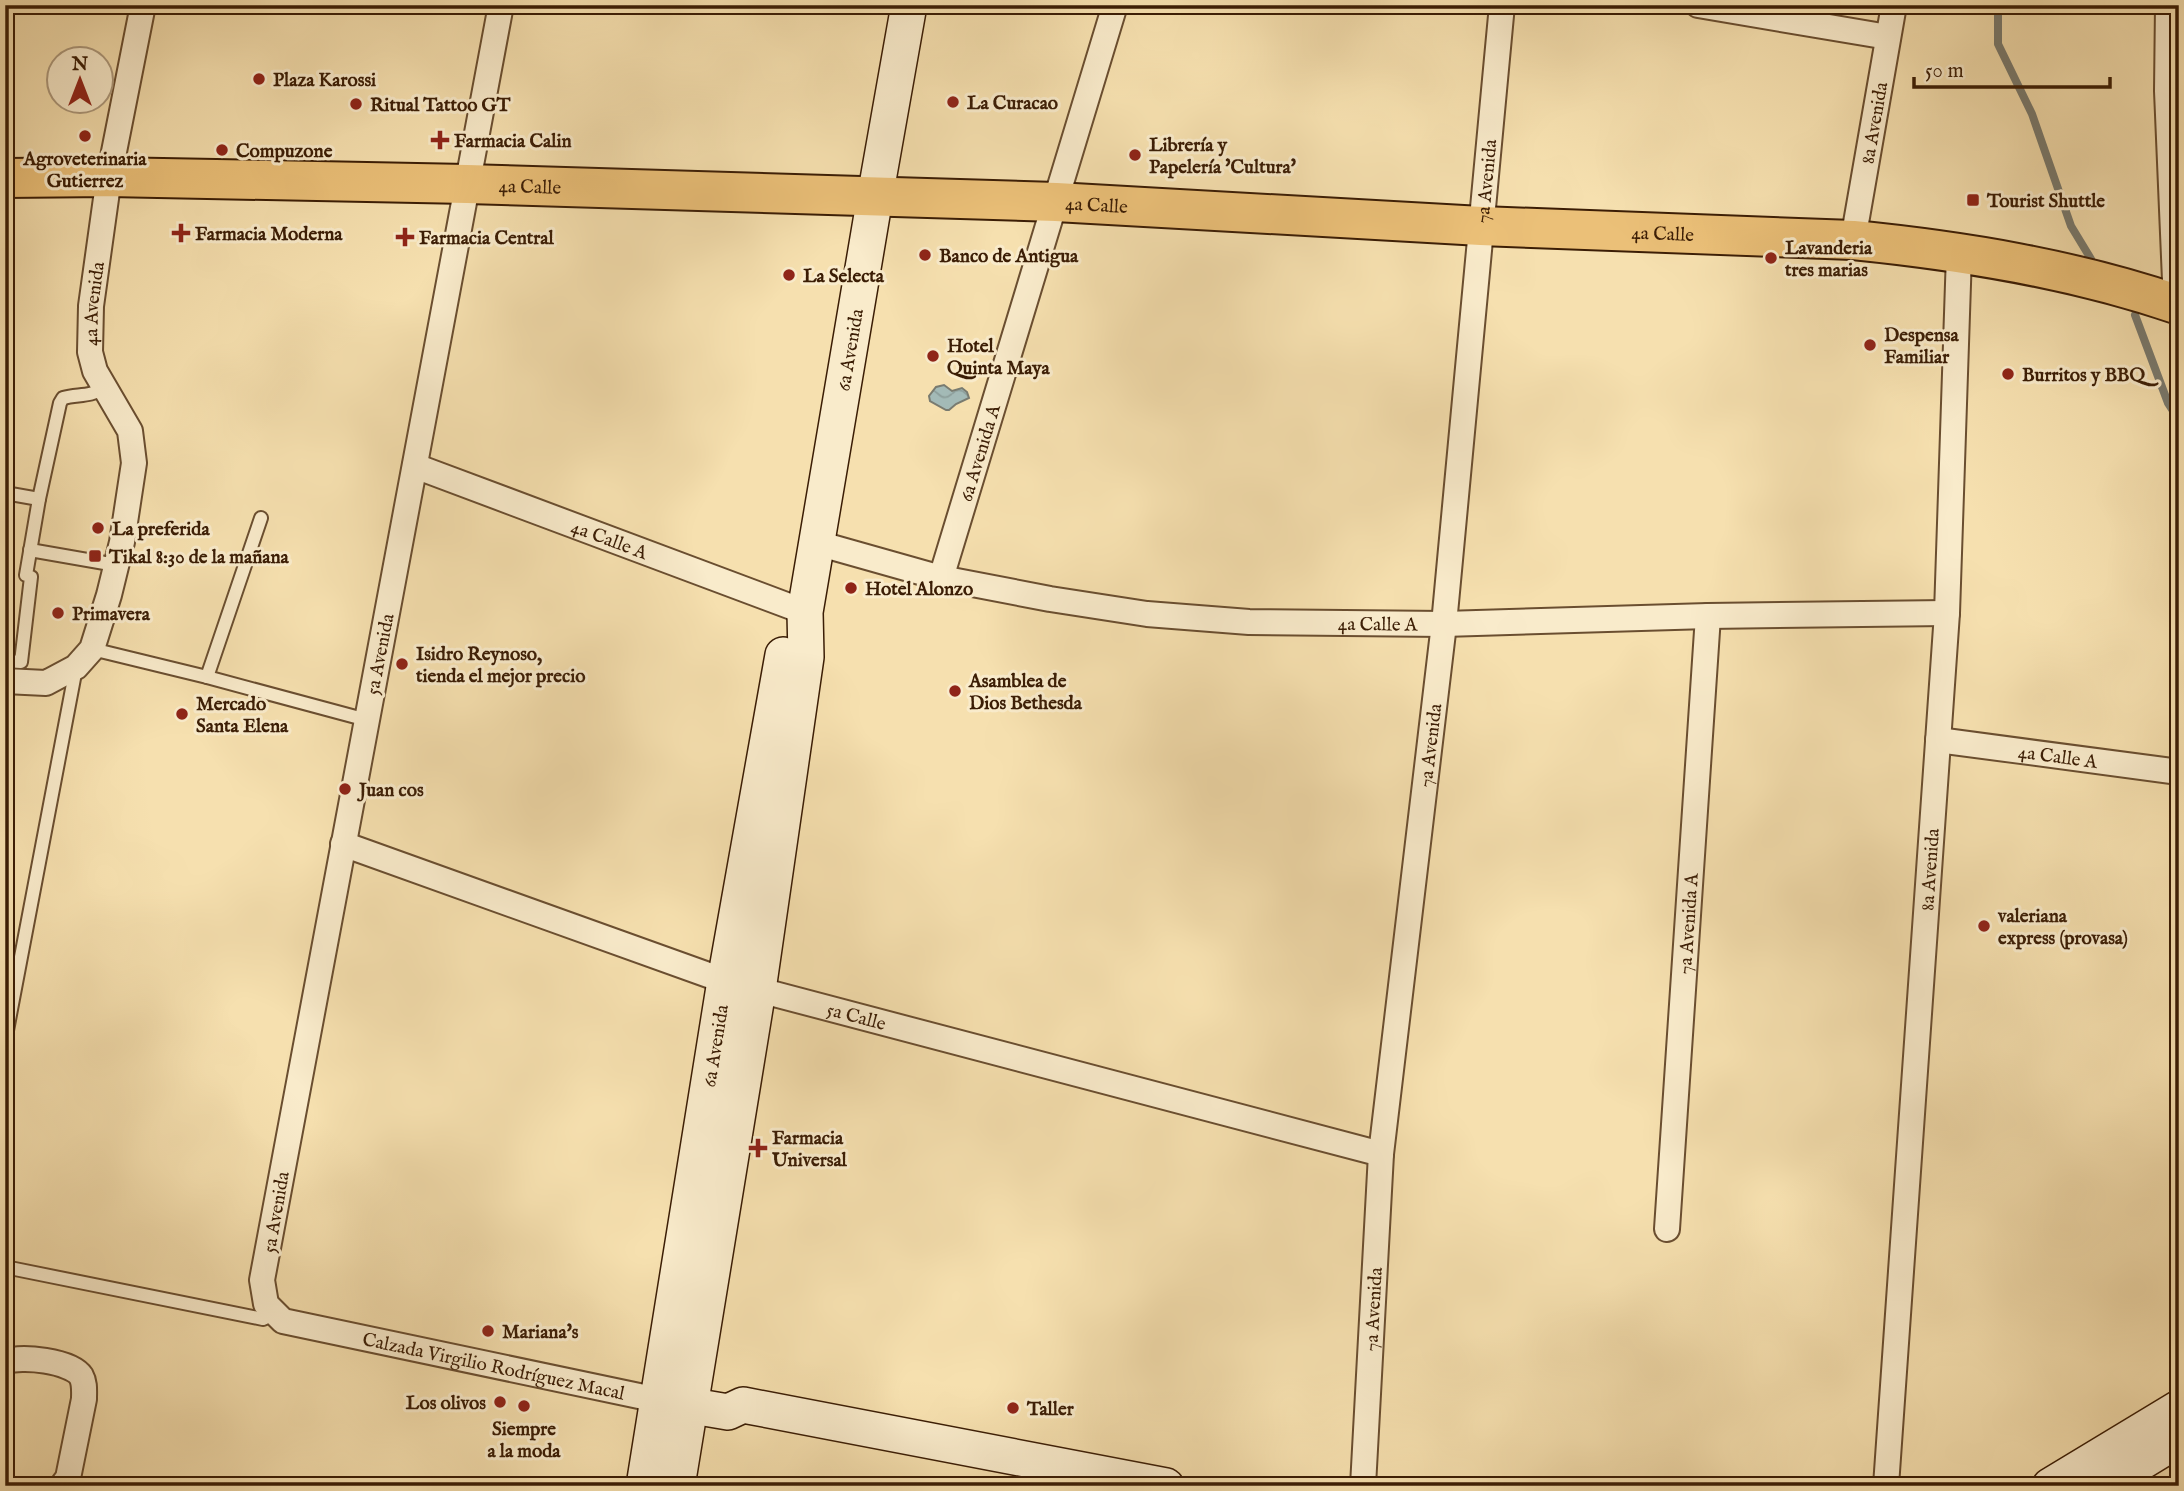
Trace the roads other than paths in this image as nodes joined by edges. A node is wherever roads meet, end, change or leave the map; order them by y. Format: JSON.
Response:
{"nodes":[{"id":1,"x":143,"y":5,"type":"edge"},
{"id":2,"x":501,"y":5,"type":"edge"},
{"id":3,"x":909,"y":5,"type":"edge"},
{"id":4,"x":1115,"y":5,"type":"edge"},
{"id":5,"x":1502,"y":5,"type":"edge"},
{"id":6,"x":1699,"y":5,"type":"edge"},
{"id":7,"x":1894,"y":5,"type":"edge"},
{"id":8,"x":2168,"y":5,"type":"edge"},
{"id":9,"x":1888,"y":37,"type":"junction"},
{"id":10,"x":109,"y":177,"type":"junction"},
{"id":11,"x":5,"y":178,"type":"edge"},
{"id":12,"x":467,"y":184,"type":"junction"},
{"id":13,"x":875,"y":197,"type":"junction"},
{"id":14,"x":1056,"y":202,"type":"junction"},
{"id":15,"x":1481,"y":226,"type":"junction"},
{"id":16,"x":1853,"y":240,"type":"junction"},
{"id":17,"x":1959,"y":254,"type":"junction"},
{"id":18,"x":2177,"y":305,"type":"edge"},
{"id":19,"x":104,"y":388,"type":"junction"},
{"id":20,"x":415,"y":466,"type":"junction"},
{"id":21,"x":5,"y":493,"type":"edge"},
{"id":22,"x":39,"y":499,"type":"junction"},
{"id":23,"x":261,"y":518,"type":"dead end"},
{"id":24,"x":817,"y":543,"type":"junction"},
{"id":25,"x":30,"y":550,"type":"junction"},
{"id":26,"x":116,"y":565,"type":"junction"},
{"id":27,"x":942,"y":578,"type":"junction"},
{"id":28,"x":805,"y":612,"type":"junction"},
{"id":29,"x":1947,"y":613,"type":"junction"},
{"id":30,"x":1708,"y":616,"type":"junction"},
{"id":31,"x":1444,"y":624,"type":"junction"},
{"id":32,"x":92,"y":649,"type":"junction"},
{"id":33,"x":76,"y":667,"type":"junction"},
{"id":34,"x":5,"y":668,"type":"edge"},
{"id":35,"x":206,"y":677,"type":"junction"},
{"id":36,"x":5,"y":681,"type":"edge"},
{"id":37,"x":366,"y":720,"type":"junction"},
{"id":38,"x":1938,"y":740,"type":"junction"},
{"id":39,"x":2179,"y":772,"type":"edge"},
{"id":40,"x":343,"y":844,"type":"junction"},
{"id":41,"x":725,"y":981,"type":"junction"},
{"id":42,"x":758,"y":990,"type":"junction"},
{"id":43,"x":5,"y":1041,"type":"edge"},
{"id":44,"x":1381,"y":1154,"type":"junction"},
{"id":45,"x":1667,"y":1229,"type":"dead end"},
{"id":46,"x":5,"y":1267,"type":"edge"},
{"id":47,"x":271,"y":1309,"type":"junction"},
{"id":48,"x":5,"y":1362,"type":"edge"},
{"id":49,"x":674,"y":1403,"type":"junction"},
{"id":50,"x":2179,"y":1408,"type":"edge"},
{"id":51,"x":728,"y":1412,"type":"junction"},
{"id":52,"x":2179,"y":1439,"type":"edge"},
{"id":53,"x":62,"y":1486,"type":"edge"},
{"id":54,"x":644,"y":1486,"type":"edge"},
{"id":55,"x":677,"y":1486,"type":"edge"},
{"id":56,"x":1046,"y":1486,"type":"edge"},
{"id":57,"x":1167,"y":1486,"type":"edge"},
{"id":58,"x":1363,"y":1486,"type":"edge"},
{"id":59,"x":1886,"y":1486,"type":"edge"},
{"id":60,"x":2050,"y":1486,"type":"edge"},
{"id":61,"x":2102,"y":1486,"type":"edge"}],
"edges":[{"from":1,"to":10,"type":"street","name":"4a Avenida"},
{"from":2,"to":12,"type":"street","name":"5a Avenida"},
{"from":3,"to":13,"type":"street","name":"6a Avenida"},
{"from":4,"to":14,"type":"street","name":"6a Avenida A"},
{"from":5,"to":15,"type":"street","name":"7a Avenida"},
{"from":6,"to":9,"type":"street"},
{"from":7,"to":9,"type":"street","name":"8a Avenida"},
{"from":8,"to":18,"type":"street"},
{"from":9,"to":16,"type":"street","name":"8a Avenida"},
{"from":10,"to":11,"type":"main road","name":"4a Calle"},
{"from":10,"to":12,"type":"main road","name":"4a Calle"},
{"from":10,"to":19,"type":"street","name":"4a Avenida"},
{"from":12,"to":13,"type":"main road","name":"4a Calle"},
{"from":12,"to":20,"type":"street","name":"5a Avenida"},
{"from":13,"to":14,"type":"main road","name":"4a Calle"},
{"from":13,"to":24,"type":"street","name":"6a Avenida"},
{"from":14,"to":15,"type":"main road","name":"4a Calle"},
{"from":14,"to":27,"type":"street","name":"6a Avenida A"},
{"from":15,"to":16,"type":"main road","name":"4a Calle"},
{"from":15,"to":31,"type":"street","name":"7a Avenida"},
{"from":16,"to":17,"type":"main road","name":"4a Calle"},
{"from":17,"to":18,"type":"main road","name":"4a Calle"},
{"from":17,"to":29,"type":"street","name":"8a Avenida"},
{"from":19,"to":22,"type":"lane"},
{"from":19,"to":26,"type":"street","name":"4a Avenida"},
{"from":20,"to":28,"type":"street","name":"4a Calle A"},
{"from":20,"to":37,"type":"street","name":"5a Avenida"},
{"from":21,"to":22,"type":"lane"},
{"from":22,"to":25,"type":"lane"},
{"from":23,"to":35,"type":"lane"},
{"from":24,"to":27,"type":"street","name":"4a Calle A"},
{"from":24,"to":28,"type":"street","name":"6a Avenida"},
{"from":25,"to":26,"type":"lane"},
{"from":25,"to":34,"type":"lane"},
{"from":26,"to":32,"type":"street","name":"4a Avenida"},
{"from":27,"to":31,"type":"street","name":"4a Calle A"},
{"from":28,"to":41,"type":"street","name":"6a Avenida"},
{"from":28,"to":42,"type":"street","name":"6a Avenida"},
{"from":29,"to":30,"type":"street","name":"4a Calle A"},
{"from":29,"to":38,"type":"street","name":"8a Avenida"},
{"from":30,"to":31,"type":"street","name":"4a Calle A"},
{"from":30,"to":45,"type":"street","name":"7a Avenida A"},
{"from":31,"to":44,"type":"street","name":"7a Avenida"},
{"from":32,"to":33,"type":"street","name":"4a Avenida"},
{"from":32,"to":35,"type":"lane"},
{"from":33,"to":36,"type":"street"},
{"from":33,"to":43,"type":"lane"},
{"from":35,"to":37,"type":"lane"},
{"from":37,"to":40,"type":"street","name":"5a Avenida"},
{"from":38,"to":39,"type":"street","name":"4a Calle A"},
{"from":38,"to":59,"type":"street","name":"8a Avenida"},
{"from":40,"to":41,"type":"street","name":"5a Calle"},
{"from":40,"to":47,"type":"street","name":"5a Avenida"},
{"from":41,"to":42,"type":"street","name":"5a Calle"},
{"from":41,"to":49,"type":"street","name":"6a Avenida"},
{"from":42,"to":44,"type":"street","name":"5a Calle"},
{"from":42,"to":49,"type":"street","name":"6a Avenida"},
{"from":44,"to":58,"type":"street","name":"7a Avenida"},
{"from":46,"to":47,"type":"lane"},
{"from":47,"to":49,"type":"street","name":"Calzada Virgilio Rodríguez Macal"},
{"from":48,"to":53,"type":"street"},
{"from":49,"to":51,"type":"street","name":"Calzada Virgilio Rodríguez Macal"},
{"from":49,"to":54,"type":"street","name":"6a Avenida"},
{"from":49,"to":55,"type":"street","name":"6a Avenida"},
{"from":50,"to":60,"type":"street"},
{"from":51,"to":56,"type":"street","name":"Calzada Virgilio Rodríguez Macal"},
{"from":51,"to":57,"type":"street","name":"Calzada Virgilio Rodríguez Macal"},
{"from":52,"to":61,"type":"street"}]}
